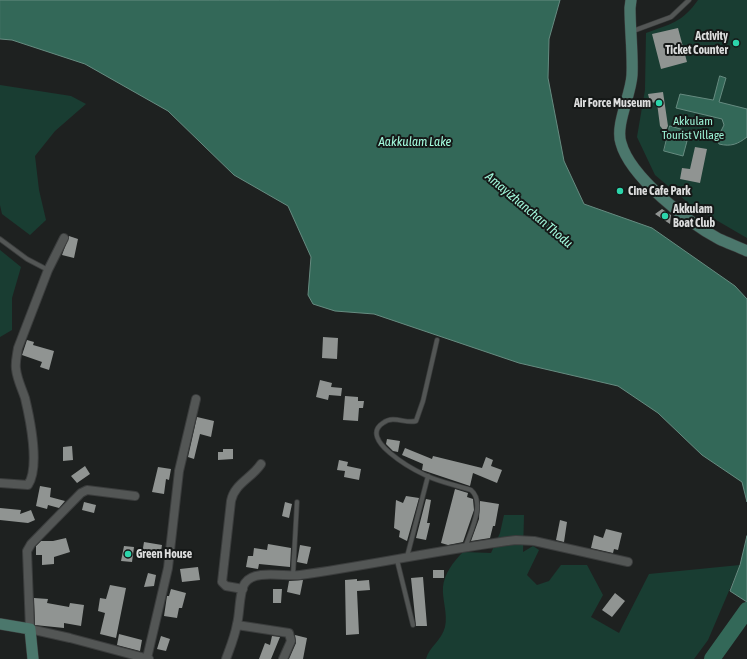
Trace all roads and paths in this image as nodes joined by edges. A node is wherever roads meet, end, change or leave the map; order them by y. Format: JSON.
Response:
{"nodes":[{"id":1,"x":631,"y":0,"type":"edge"},
{"id":2,"x":689,"y":0,"type":"edge"},
{"id":3,"x":630,"y":32,"type":"junction"},
{"id":4,"x":64,"y":238,"type":"dead end"},
{"id":5,"x":0,"y":239,"type":"edge"},
{"id":6,"x":747,"y":251,"type":"edge"},
{"id":7,"x":48,"y":270,"type":"junction"},
{"id":8,"x":437,"y":340,"type":"dead end"},
{"id":9,"x":196,"y":398,"type":"dead end"},
{"id":10,"x":261,"y":464,"type":"dead end"},
{"id":11,"x":428,"y":476,"type":"junction"},
{"id":12,"x":0,"y":483,"type":"edge"},
{"id":13,"x":135,"y":496,"type":"dead end"},
{"id":14,"x":297,"y":502,"type":"dead end"},
{"id":15,"x":465,"y":549,"type":"junction"},
{"id":16,"x":406,"y":559,"type":"junction"},
{"id":17,"x":397,"y":560,"type":"junction"},
{"id":18,"x":628,"y":562,"type":"dead end"},
{"id":19,"x":293,"y":576,"type":"junction"},
{"id":20,"x":243,"y":588,"type":"junction"},
{"id":21,"x":0,"y":624,"type":"edge"},
{"id":22,"x":237,"y":625,"type":"junction"},
{"id":23,"x":413,"y":625,"type":"dead end"},
{"id":24,"x":30,"y":629,"type":"junction"},
{"id":25,"x":148,"y":658,"type":"edge"},
{"id":26,"x":33,"y":659,"type":"edge"},
{"id":27,"x":226,"y":659,"type":"edge"},
{"id":28,"x":283,"y":659,"type":"edge"}],
"edges":[{"from":1,"to":3,"type":"main road"},
{"from":2,"to":3,"type":"lane"},
{"from":3,"to":6,"type":"main road"},
{"from":4,"to":7,"type":"street"},
{"from":5,"to":7,"type":"lane"},
{"from":7,"to":12,"type":"street"},
{"from":8,"to":11,"type":"lane"},
{"from":9,"to":25,"type":"street"},
{"from":10,"to":20,"type":"street"},
{"from":11,"to":15,"type":"lane"},
{"from":11,"to":16,"type":"lane"},
{"from":13,"to":24,"type":"street"},
{"from":14,"to":19,"type":"lane"},
{"from":15,"to":16,"type":"street"},
{"from":15,"to":18,"type":"street"},
{"from":16,"to":17,"type":"street"},
{"from":17,"to":19,"type":"street"},
{"from":17,"to":23,"type":"lane"},
{"from":19,"to":20,"type":"street"},
{"from":20,"to":22,"type":"street"},
{"from":21,"to":24,"type":"main road"},
{"from":22,"to":27,"type":"street"},
{"from":22,"to":28,"type":"street"},
{"from":24,"to":25,"type":"street"},
{"from":24,"to":26,"type":"main road"}]}
